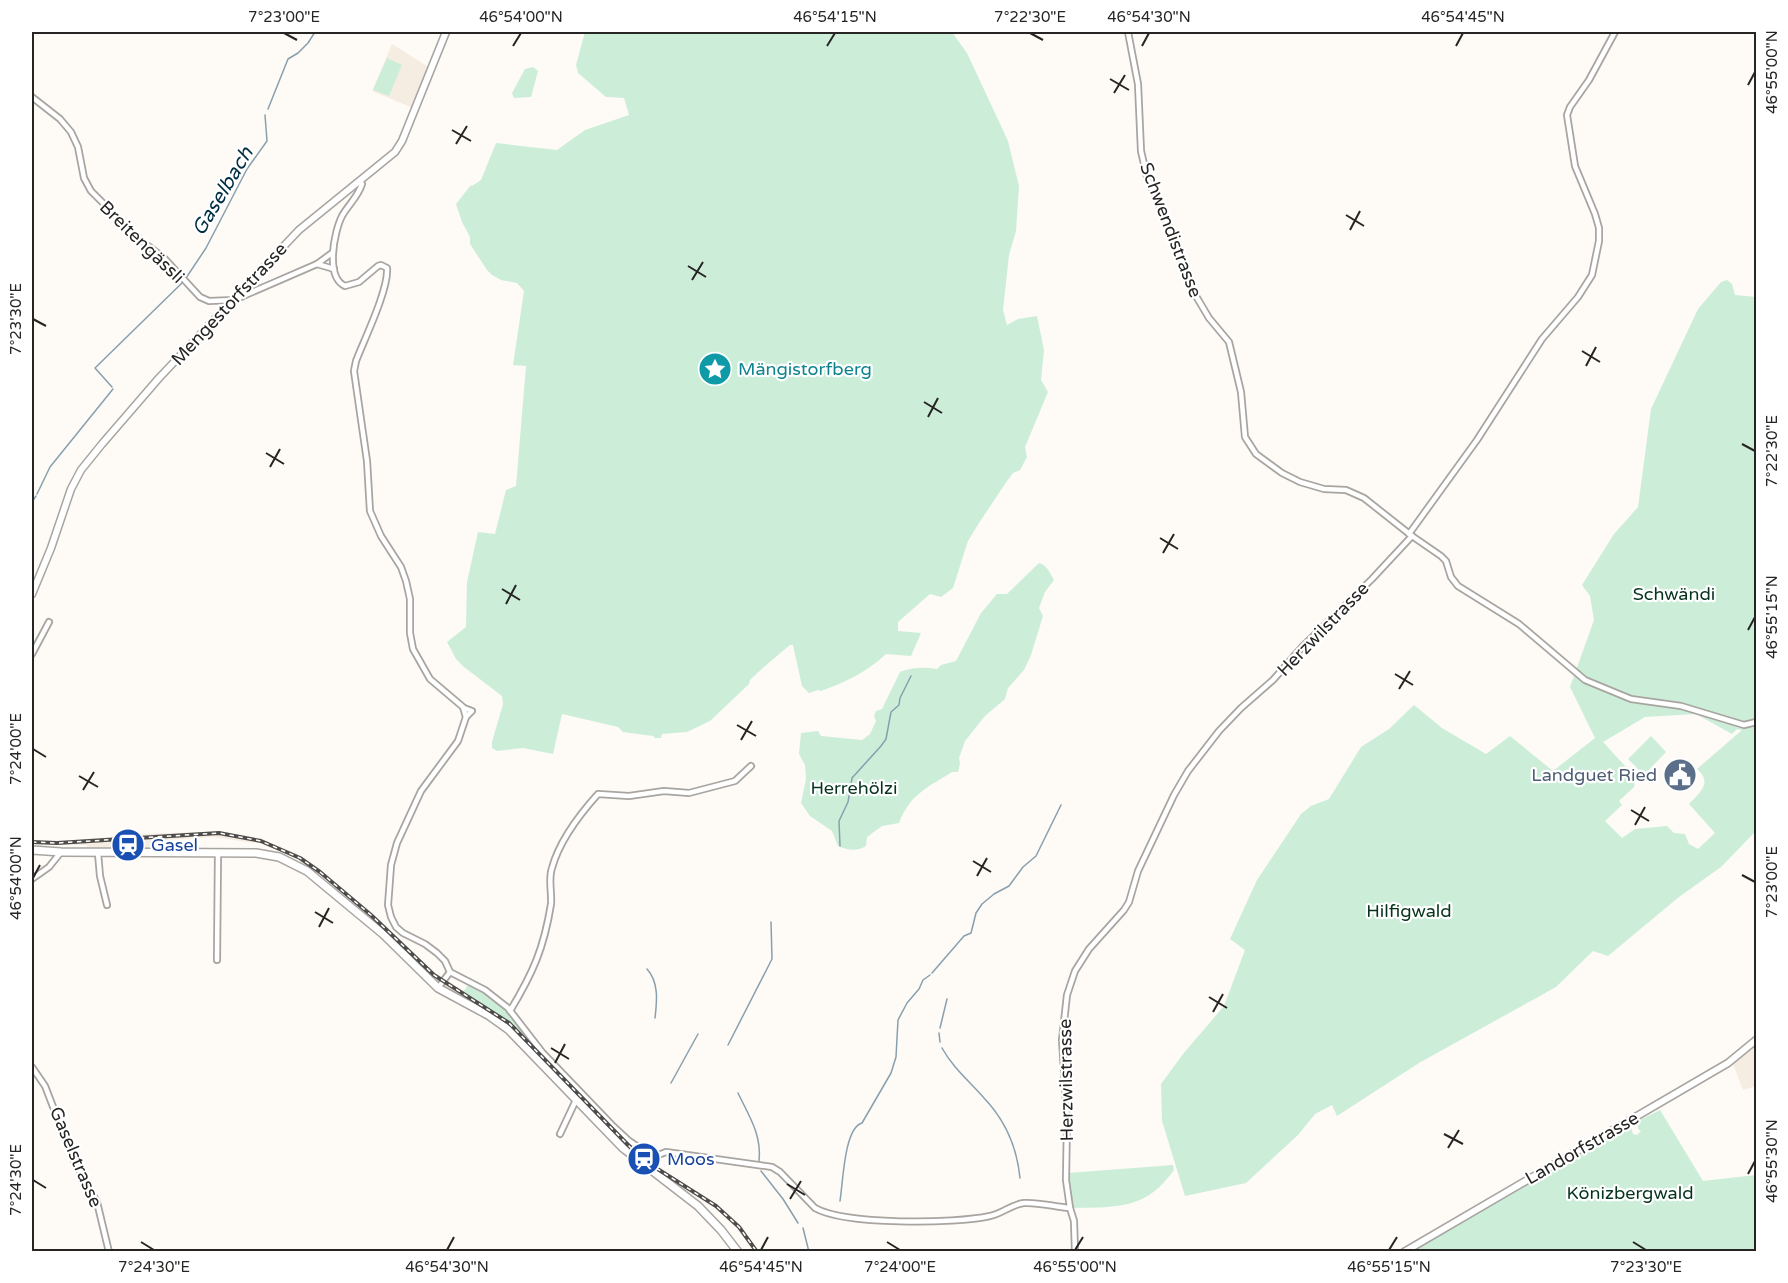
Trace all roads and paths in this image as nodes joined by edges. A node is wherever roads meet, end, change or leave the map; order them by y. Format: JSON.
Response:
{"nodes":[{"id":1,"x":446,"y":32,"type":"edge"},
{"id":2,"x":1128,"y":32,"type":"edge"},
{"id":3,"x":1615,"y":32,"type":"edge"},
{"id":4,"x":32,"y":97,"type":"edge"},
{"id":5,"x":360,"y":181,"type":"junction"},
{"id":6,"x":332,"y":253,"type":"junction"},
{"id":7,"x":317,"y":264,"type":"junction"},
{"id":8,"x":334,"y":269,"type":"junction"},
{"id":9,"x":234,"y":300,"type":"junction"},
{"id":10,"x":1411,"y":535,"type":"junction"},
{"id":11,"x":32,"y":594,"type":"edge"},
{"id":12,"x":49,"y":622,"type":"dead end"},
{"id":13,"x":32,"y":654,"type":"edge"},
{"id":14,"x":1756,"y":722,"type":"edge"},
{"id":15,"x":751,"y":766,"type":"dead end"},
{"id":16,"x":32,"y":850,"type":"edge"},
{"id":17,"x":62,"y":852,"type":"junction"},
{"id":18,"x":98,"y":853,"type":"junction"},
{"id":19,"x":218,"y":853,"type":"junction"},
{"id":20,"x":32,"y":879,"type":"edge"},
{"id":21,"x":106,"y":905,"type":"dead end"},
{"id":22,"x":217,"y":960,"type":"dead end"},
{"id":23,"x":450,"y":972,"type":"junction"},
{"id":24,"x":438,"y":988,"type":"junction"},
{"id":25,"x":510,"y":1011,"type":"junction"},
{"id":26,"x":1756,"y":1040,"type":"edge"},
{"id":27,"x":32,"y":1067,"type":"edge"},
{"id":28,"x":576,"y":1100,"type":"junction"},
{"id":29,"x":560,"y":1134,"type":"dead end"},
{"id":30,"x":1070,"y":1208,"type":"junction"},
{"id":31,"x":109,"y":1251,"type":"edge"},
{"id":32,"x":738,"y":1251,"type":"edge"},
{"id":33,"x":1075,"y":1251,"type":"edge"},
{"id":34,"x":1404,"y":1251,"type":"edge"}],
"edges":[{"from":1,"to":5,"type":"street","name":"Mengestorfstrasse"},
{"from":2,"to":10,"type":"street","name":"Schwendistrasse"},
{"from":3,"to":10,"type":"street","name":"Herzwilstrasse"},
{"from":4,"to":9,"type":"street","name":"Breitengässli"},
{"from":5,"to":6,"type":"street"},
{"from":5,"to":9,"type":"street","name":"Mengestorfstrasse"},
{"from":6,"to":7,"type":"street"},
{"from":6,"to":8,"type":"street"},
{"from":7,"to":8,"type":"street"},
{"from":7,"to":9,"type":"street"},
{"from":8,"to":23,"type":"street"},
{"from":9,"to":11,"type":"street","name":"Mengestorfstrasse"},
{"from":10,"to":14,"type":"street","name":"Schwendistrasse"},
{"from":10,"to":30,"type":"street","name":"Herzwilstrasse"},
{"from":12,"to":13,"type":"street"},
{"from":15,"to":25,"type":"street"},
{"from":16,"to":17,"type":"main road"},
{"from":17,"to":18,"type":"main road"},
{"from":17,"to":20,"type":"street"},
{"from":18,"to":19,"type":"main road"},
{"from":18,"to":21,"type":"street"},
{"from":19,"to":22,"type":"street"},
{"from":19,"to":24,"type":"main road"},
{"from":23,"to":24,"type":"street"},
{"from":23,"to":25,"type":"street"},
{"from":24,"to":28,"type":"main road"},
{"from":25,"to":30,"type":"street"},
{"from":26,"to":34,"type":"street","name":"Landorfstrasse"},
{"from":27,"to":31,"type":"street","name":"Gaselstrasse"},
{"from":28,"to":29,"type":"street"},
{"from":28,"to":32,"type":"main road"},
{"from":30,"to":33,"type":"street","name":"Herzwilstrasse"}]}
